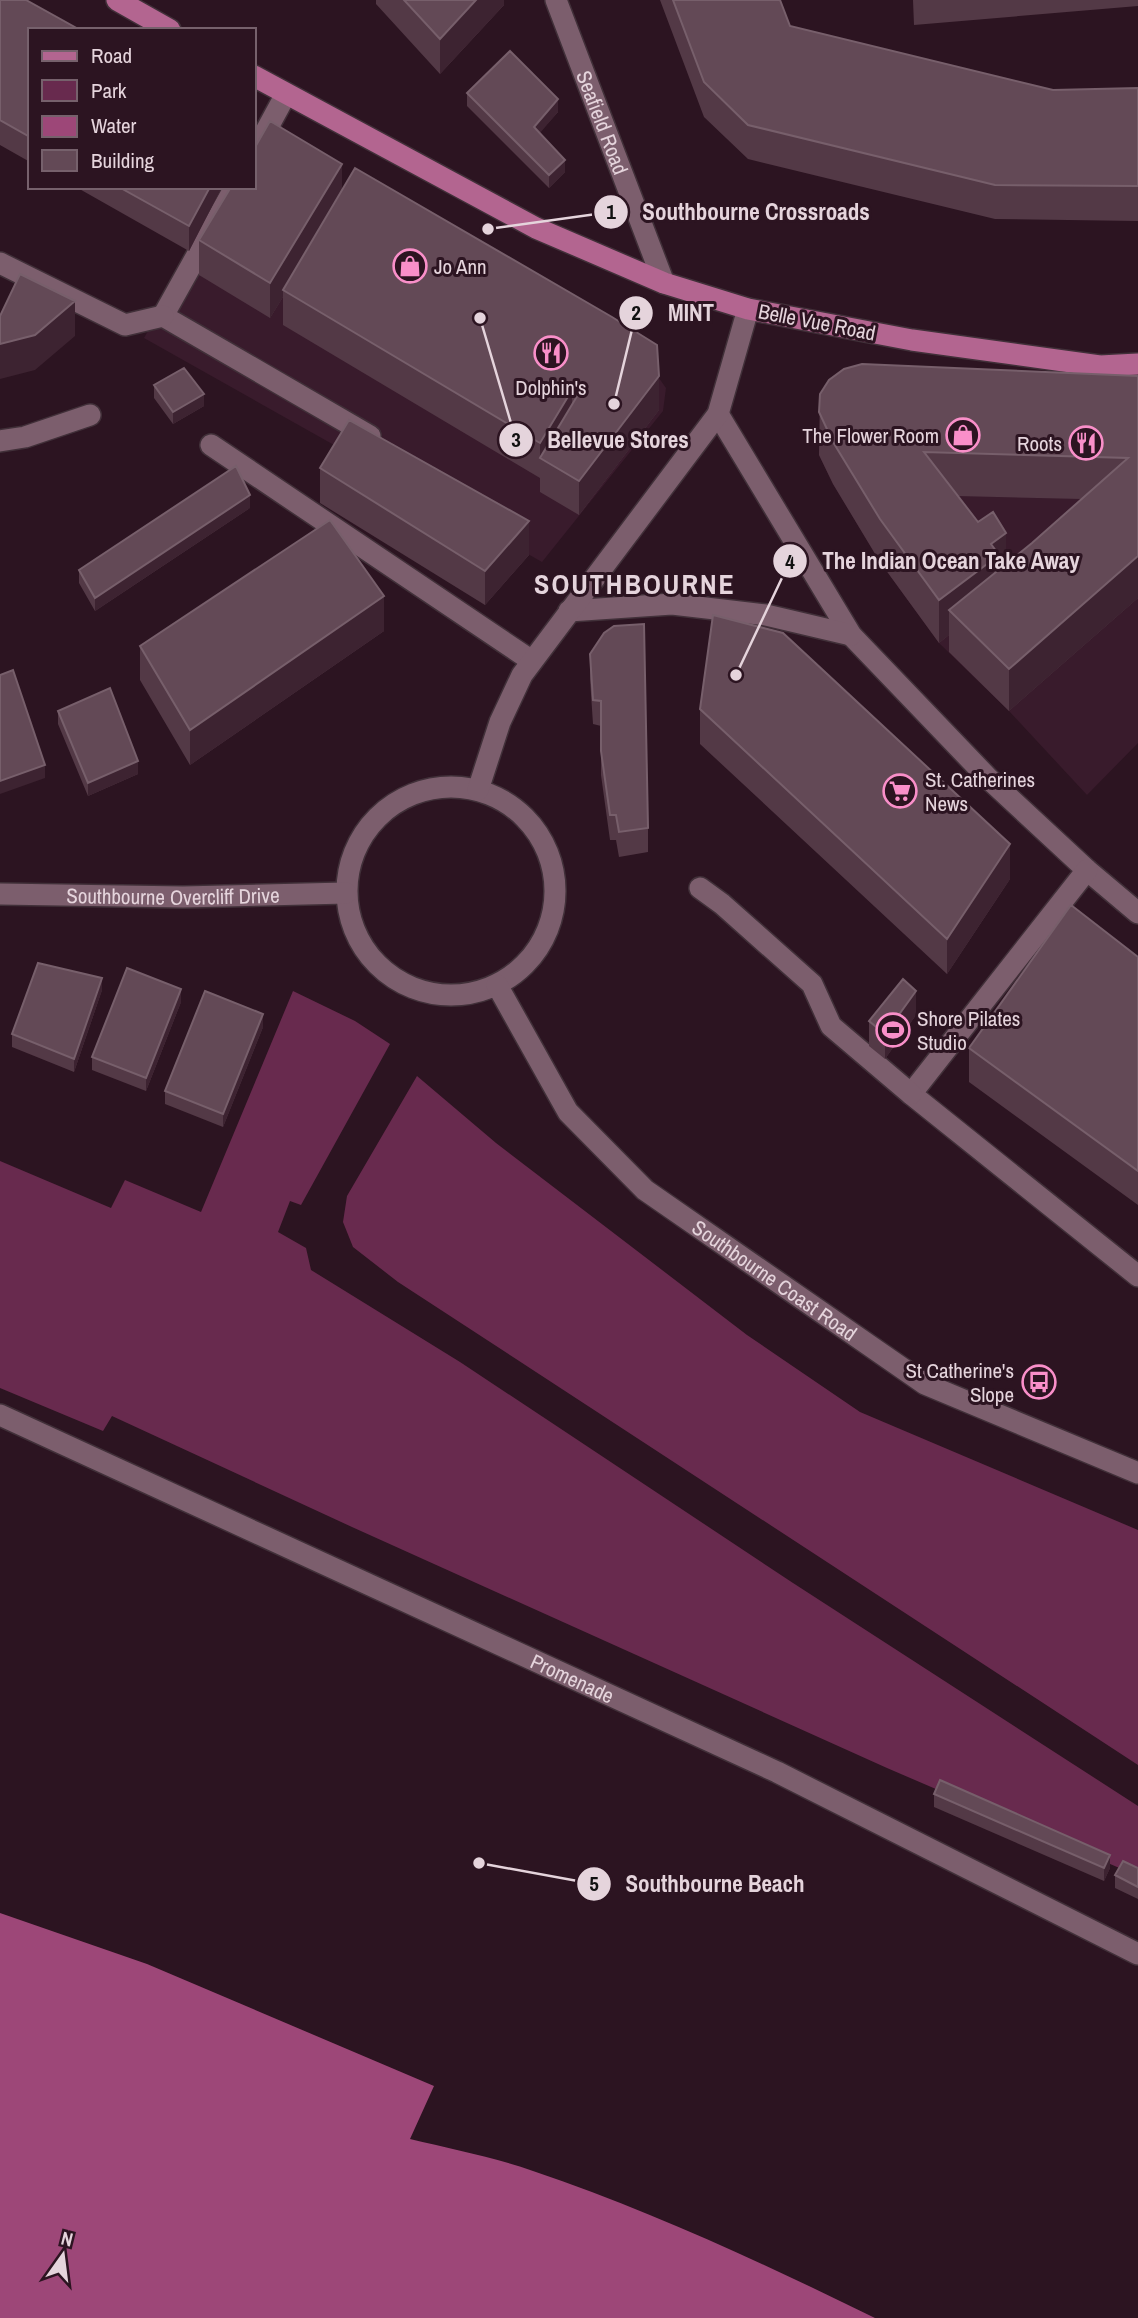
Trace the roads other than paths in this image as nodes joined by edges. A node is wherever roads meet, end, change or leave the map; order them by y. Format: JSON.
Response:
{"nodes":[{"id":1,"x":117,"y":0,"type":"edge"},
{"id":2,"x":556,"y":0,"type":"edge"},
{"id":3,"x":166,"y":28,"type":"edge"},
{"id":4,"x":256,"y":77,"type":"edge"},
{"id":5,"x":286,"y":94,"type":"junction"},
{"id":6,"x":256,"y":149,"type":"edge"},
{"id":7,"x":233,"y":189,"type":"edge"},
{"id":8,"x":0,"y":263,"type":"edge"},
{"id":9,"x":664,"y":283,"type":"junction"},
{"id":10,"x":748,"y":309,"type":"junction"},
{"id":11,"x":163,"y":316,"type":"junction"},
{"id":12,"x":1138,"y":364,"type":"edge"},
{"id":13,"x":718,"y":414,"type":"junction"},
{"id":14,"x":90,"y":415,"type":"dead end"},
{"id":15,"x":0,"y":441,"type":"edge"},
{"id":16,"x":386,"y":444,"type":"edge"},
{"id":17,"x":211,"y":445,"type":"dead end"},
{"id":18,"x":569,"y":611,"type":"junction"},
{"id":19,"x":851,"y":635,"type":"junction"},
{"id":20,"x":532,"y":661,"type":"junction"},
{"id":21,"x":478,"y":790,"type":"junction"},
{"id":22,"x":1087,"y":870,"type":"junction"},
{"id":23,"x":700,"y":888,"type":"dead end"},
{"id":24,"x":346,"y":893,"type":"junction"},
{"id":25,"x":0,"y":894,"type":"edge"},
{"id":26,"x":1138,"y":913,"type":"edge"},
{"id":27,"x":497,"y":985,"type":"junction"},
{"id":28,"x":911,"y":1094,"type":"junction"},
{"id":29,"x":1138,"y":1276,"type":"edge"},
{"id":30,"x":0,"y":1415,"type":"edge"},
{"id":31,"x":1138,"y":1473,"type":"edge"},
{"id":32,"x":1138,"y":1954,"type":"edge"}],
"edges":[{"from":1,"to":3,"type":"main road"},
{"from":2,"to":9,"type":"street","name":"Seafield Road"},
{"from":4,"to":5,"type":"main road","name":"Belle Vue Road"},
{"from":5,"to":6,"type":"street"},
{"from":5,"to":9,"type":"main road","name":"Belle Vue Road"},
{"from":7,"to":11,"type":"street"},
{"from":8,"to":11,"type":"street"},
{"from":9,"to":10,"type":"main road","name":"Belle Vue Road"},
{"from":10,"to":12,"type":"main road","name":"Belle Vue Road"},
{"from":10,"to":13,"type":"street"},
{"from":11,"to":16,"type":"street"},
{"from":13,"to":18,"type":"street"},
{"from":13,"to":19,"type":"street"},
{"from":14,"to":15,"type":"street"},
{"from":17,"to":20,"type":"street"},
{"from":18,"to":19,"type":"street"},
{"from":18,"to":20,"type":"street"},
{"from":19,"to":22,"type":"street"},
{"from":20,"to":21,"type":"street"},
{"from":21,"to":24,"type":"street"},
{"from":21,"to":27,"type":"street"},
{"from":22,"to":26,"type":"street"},
{"from":22,"to":28,"type":"street"},
{"from":23,"to":28,"type":"street"},
{"from":24,"to":25,"type":"street","name":"Southbourne Overcliff Drive"},
{"from":24,"to":27,"type":"street"},
{"from":27,"to":31,"type":"street","name":"Southbourne Coast Road"},
{"from":28,"to":29,"type":"street"},
{"from":30,"to":32,"type":"street","name":"Promenade"}]}
